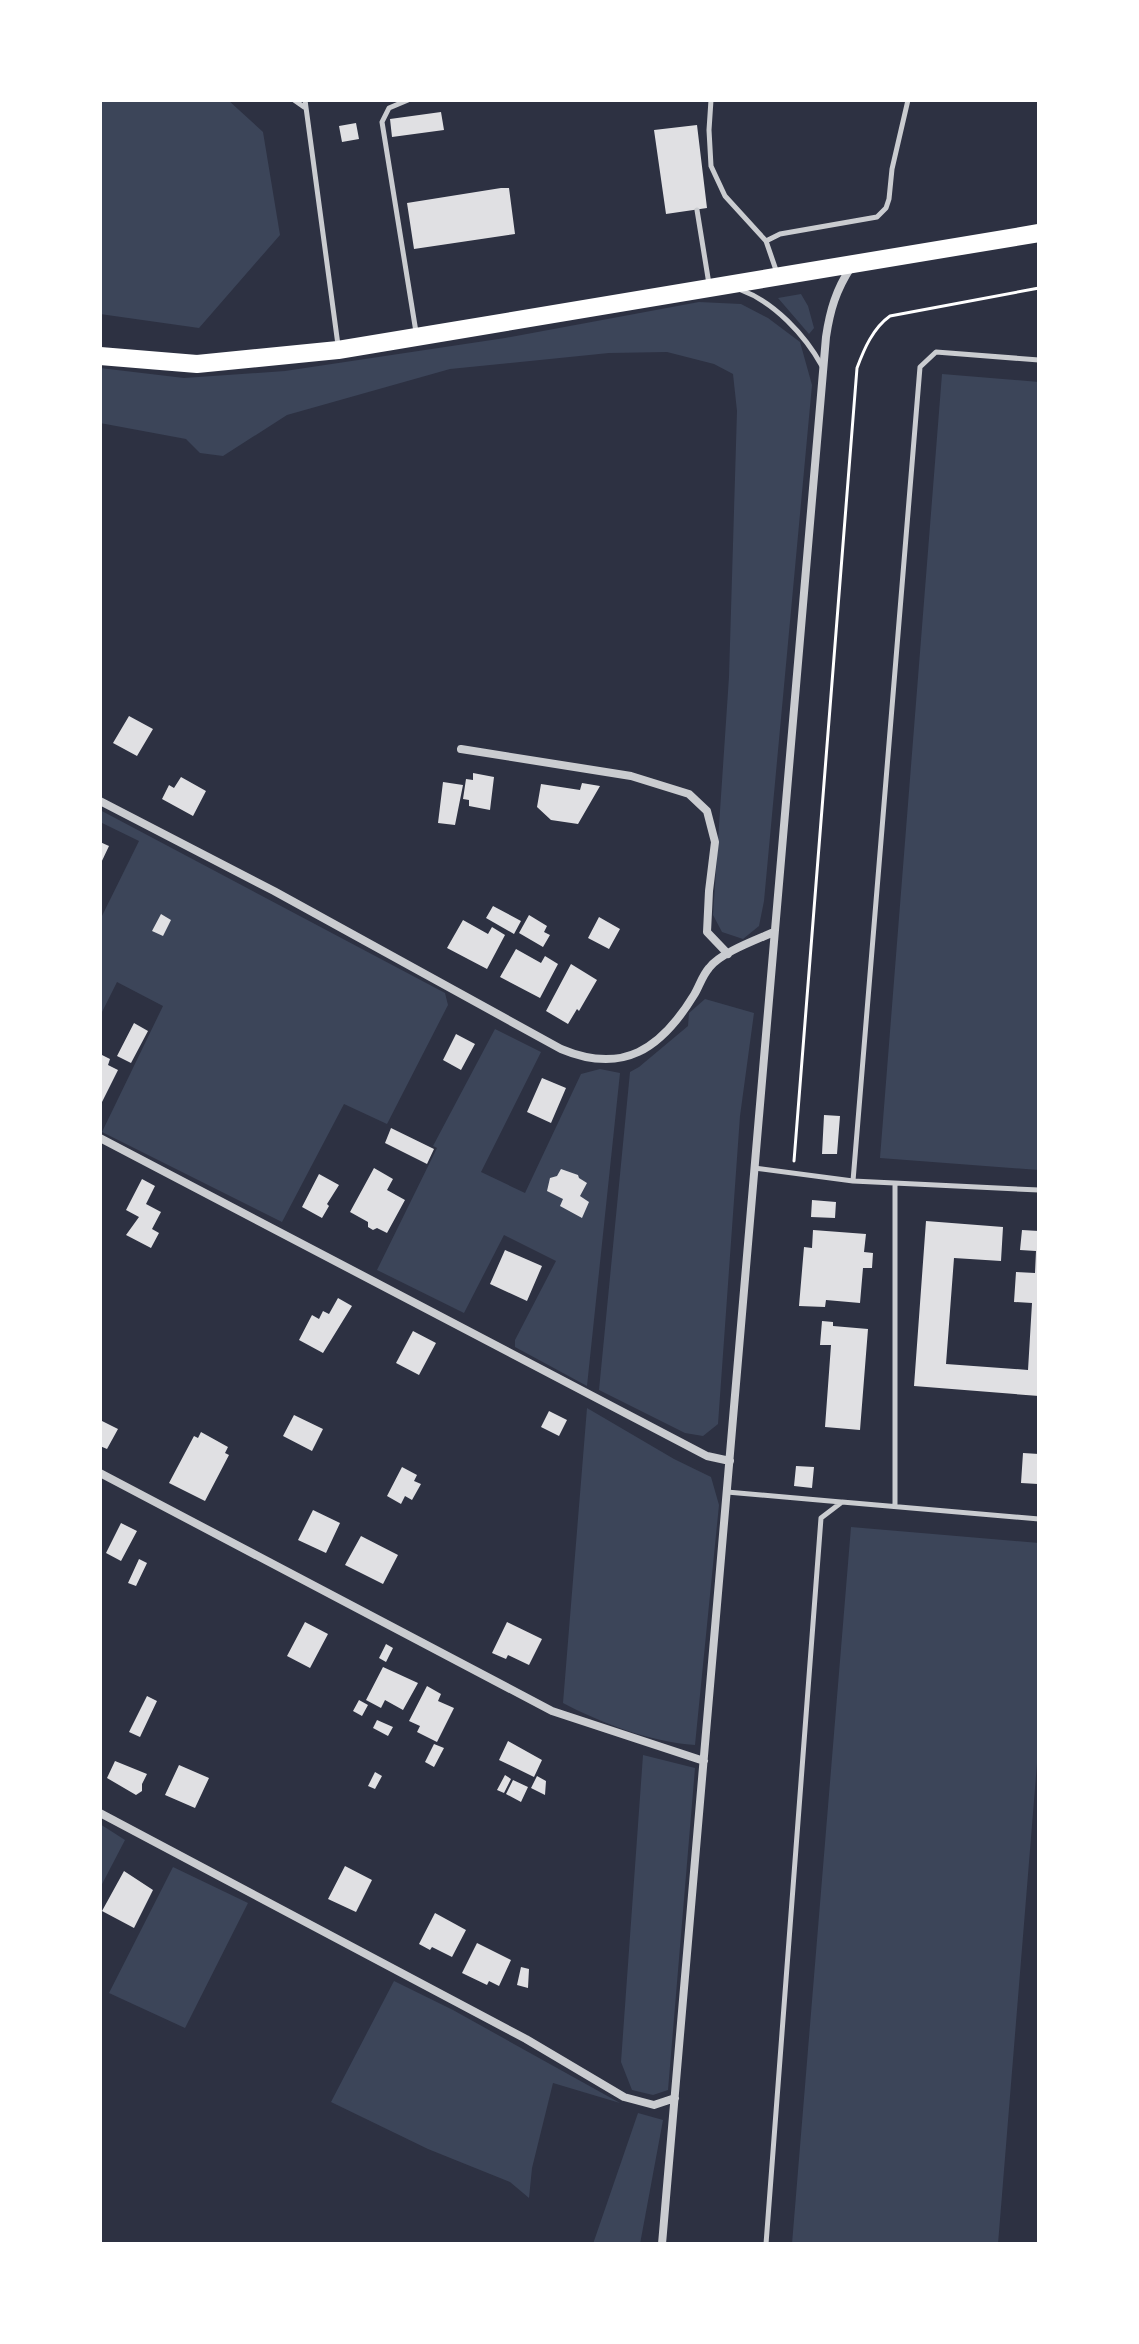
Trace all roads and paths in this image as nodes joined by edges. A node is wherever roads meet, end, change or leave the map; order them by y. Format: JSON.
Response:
{"nodes":[{"id":1,"x":294,"y":100,"type":"edge"},
{"id":2,"x":408,"y":100,"type":"edge"},
{"id":3,"x":711,"y":100,"type":"edge"},
{"id":4,"x":908,"y":100,"type":"edge"},
{"id":5,"x":304,"y":104,"type":"edge"},
{"id":6,"x":697,"y":210,"type":"dead end"},
{"id":7,"x":1035,"y":237,"type":"edge"},
{"id":8,"x":766,"y":241,"type":"junction"},
{"id":9,"x":851,"y":266,"type":"junction"},
{"id":10,"x":779,"y":278,"type":"junction"},
{"id":11,"x":719,"y":288,"type":"junction"},
{"id":12,"x":1039,"y":288,"type":"edge"},
{"id":13,"x":417,"y":337,"type":"junction"},
{"id":14,"x":338,"y":350,"type":"junction"},
{"id":15,"x":100,"y":356,"type":"edge"},
{"id":16,"x":1039,"y":360,"type":"edge"},
{"id":17,"x":824,"y":371,"type":"junction"},
{"id":18,"x":461,"y":749,"type":"dead end"},
{"id":19,"x":100,"y":801,"type":"edge"},
{"id":20,"x":774,"y":932,"type":"junction"},
{"id":21,"x":728,"y":954,"type":"junction"},
{"id":22,"x":100,"y":1138,"type":"edge"},
{"id":23,"x":754,"y":1168,"type":"junction"},
{"id":24,"x":793,"y":1173,"type":"junction"},
{"id":25,"x":853,"y":1181,"type":"junction"},
{"id":26,"x":895,"y":1184,"type":"junction"},
{"id":27,"x":1039,"y":1190,"type":"edge"},
{"id":28,"x":730,"y":1461,"type":"junction"},
{"id":29,"x":100,"y":1473,"type":"edge"},
{"id":30,"x":727,"y":1492,"type":"junction"},
{"id":31,"x":842,"y":1502,"type":"junction"},
{"id":32,"x":895,"y":1506,"type":"junction"},
{"id":33,"x":1039,"y":1519,"type":"edge"},
{"id":34,"x":704,"y":1761,"type":"junction"},
{"id":35,"x":100,"y":1813,"type":"edge"},
{"id":36,"x":675,"y":2098,"type":"junction"},
{"id":37,"x":662,"y":2244,"type":"edge"},
{"id":38,"x":766,"y":2244,"type":"edge"}],
"edges":[{"from":1,"to":5,"type":"lane"},
{"from":2,"to":13,"type":"lane"},
{"from":3,"to":8,"type":"lane"},
{"from":4,"to":8,"type":"lane"},
{"from":5,"to":14,"type":"lane"},
{"from":6,"to":11,"type":"lane"},
{"from":7,"to":9,"type":"main road"},
{"from":8,"to":10,"type":"lane"},
{"from":9,"to":10,"type":"main road"},
{"from":9,"to":17,"type":"street"},
{"from":10,"to":11,"type":"main road"},
{"from":11,"to":13,"type":"main road"},
{"from":11,"to":17,"type":"lane"},
{"from":12,"to":24,"type":"path"},
{"from":13,"to":14,"type":"main road"},
{"from":14,"to":15,"type":"main road"},
{"from":16,"to":25,"type":"lane"},
{"from":17,"to":20,"type":"street"},
{"from":18,"to":21,"type":"street"},
{"from":19,"to":21,"type":"street"},
{"from":20,"to":21,"type":"street"},
{"from":20,"to":23,"type":"street"},
{"from":22,"to":28,"type":"street"},
{"from":23,"to":24,"type":"lane"},
{"from":23,"to":28,"type":"street"},
{"from":24,"to":25,"type":"lane"},
{"from":25,"to":26,"type":"lane"},
{"from":26,"to":27,"type":"lane"},
{"from":26,"to":32,"type":"lane"},
{"from":28,"to":30,"type":"street"},
{"from":29,"to":34,"type":"street"},
{"from":30,"to":31,"type":"lane"},
{"from":30,"to":34,"type":"street"},
{"from":31,"to":32,"type":"lane"},
{"from":31,"to":38,"type":"lane"},
{"from":32,"to":33,"type":"lane"},
{"from":34,"to":36,"type":"street"},
{"from":35,"to":36,"type":"street"},
{"from":36,"to":37,"type":"street"}]}
